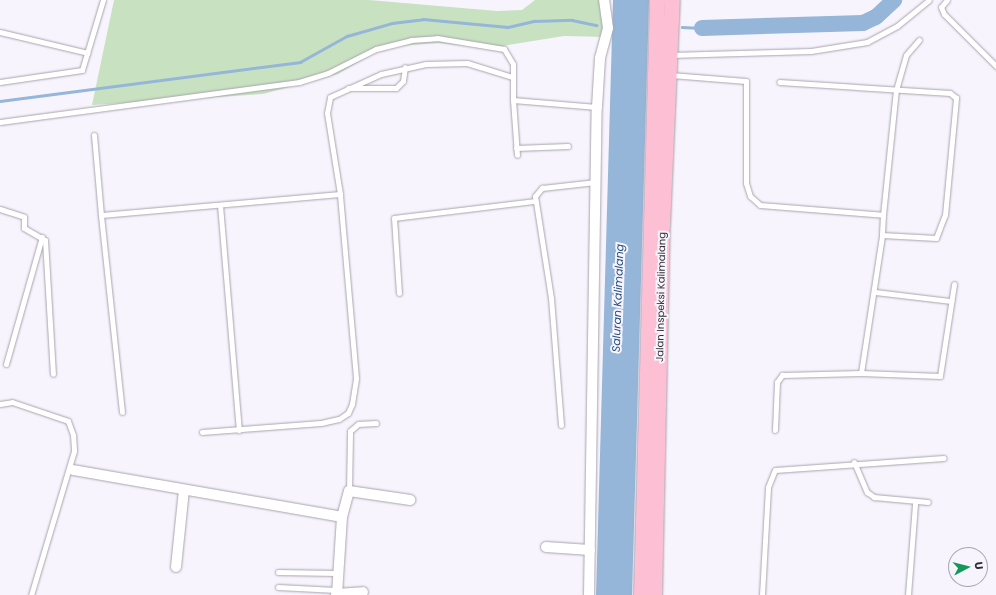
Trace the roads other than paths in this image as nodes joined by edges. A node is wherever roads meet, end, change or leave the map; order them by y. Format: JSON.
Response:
{"nodes":[{"id":1,"x":103,"y":0,"type":"edge"},
{"id":2,"x":604,"y":0,"type":"edge"},
{"id":3,"x":929,"y":0,"type":"edge"},
{"id":4,"x":947,"y":0,"type":"edge"},
{"id":5,"x":664,"y":5,"type":"edge"},
{"id":6,"x":0,"y":32,"type":"edge"},
{"id":7,"x":920,"y":40,"type":"dead end"},
{"id":8,"x":661,"y":52,"type":"junction"},
{"id":9,"x":88,"y":54,"type":"junction"},
{"id":10,"x":996,"y":66,"type":"edge"},
{"id":11,"x":405,"y":67,"type":"junction"},
{"id":12,"x":662,"y":75,"type":"junction"},
{"id":13,"x":512,"y":77,"type":"junction"},
{"id":14,"x":0,"y":82,"type":"edge"},
{"id":15,"x":779,"y":82,"type":"dead end"},
{"id":16,"x":346,"y":88,"type":"junction"},
{"id":17,"x":896,"y":90,"type":"junction"},
{"id":18,"x":513,"y":100,"type":"junction"},
{"id":19,"x":598,"y":107,"type":"junction"},
{"id":20,"x":0,"y":122,"type":"edge"},
{"id":21,"x":94,"y":134,"type":"dead end"},
{"id":22,"x":568,"y":146,"type":"dead end"},
{"id":23,"x":516,"y":148,"type":"junction"},
{"id":24,"x":517,"y":156,"type":"dead end"},
{"id":25,"x":596,"y":182,"type":"junction"},
{"id":26,"x":340,"y":194,"type":"junction"},
{"id":27,"x":535,"y":201,"type":"junction"},
{"id":28,"x":220,"y":205,"type":"junction"},
{"id":29,"x":0,"y":209,"type":"edge"},
{"id":30,"x":101,"y":215,"type":"junction"},
{"id":31,"x":883,"y":215,"type":"junction"},
{"id":32,"x":882,"y":235,"type":"junction"},
{"id":33,"x":42,"y":237,"type":"junction"},
{"id":34,"x":954,"y":284,"type":"dead end"},
{"id":35,"x":875,"y":292,"type":"junction"},
{"id":36,"x":399,"y":293,"type":"dead end"},
{"id":37,"x":951,"y":301,"type":"junction"},
{"id":38,"x":6,"y":364,"type":"dead end"},
{"id":39,"x":861,"y":373,"type":"junction"},
{"id":40,"x":53,"y":374,"type":"dead end"},
{"id":41,"x":0,"y":404,"type":"edge"},
{"id":42,"x":122,"y":412,"type":"dead end"},
{"id":43,"x":376,"y":423,"type":"dead end"},
{"id":44,"x":561,"y":425,"type":"dead end"},
{"id":45,"x":238,"y":430,"type":"junction"},
{"id":46,"x":775,"y":430,"type":"dead end"},
{"id":47,"x":202,"y":432,"type":"dead end"},
{"id":48,"x":944,"y":458,"type":"dead end"},
{"id":49,"x":854,"y":462,"type":"junction"},
{"id":50,"x":73,"y":470,"type":"dead end"},
{"id":51,"x":651,"y":474,"type":"junction"},
{"id":52,"x":184,"y":490,"type":"junction"},
{"id":53,"x":349,"y":490,"type":"junction"},
{"id":54,"x":410,"y":500,"type":"dead end"},
{"id":55,"x":928,"y":502,"type":"dead end"},
{"id":56,"x":915,"y":503,"type":"junction"},
{"id":57,"x":342,"y":517,"type":"junction"},
{"id":58,"x":546,"y":547,"type":"dead end"},
{"id":59,"x":590,"y":550,"type":"junction"},
{"id":60,"x":176,"y":567,"type":"dead end"},
{"id":61,"x":278,"y":572,"type":"dead end"},
{"id":62,"x":336,"y":573,"type":"junction"},
{"id":63,"x":278,"y":587,"type":"dead end"},
{"id":64,"x":363,"y":592,"type":"dead end"},
{"id":65,"x":336,"y":593,"type":"edge"},
{"id":66,"x":31,"y":595,"type":"edge"},
{"id":67,"x":589,"y":595,"type":"edge"},
{"id":68,"x":642,"y":595,"type":"edge"},
{"id":69,"x":654,"y":595,"type":"edge"},
{"id":70,"x":762,"y":595,"type":"edge"},
{"id":71,"x":908,"y":595,"type":"edge"}],
"edges":[{"from":1,"to":9,"type":"lane"},
{"from":2,"to":19,"type":"street"},
{"from":3,"to":8,"type":"lane"},
{"from":4,"to":10,"type":"lane"},
{"from":5,"to":8,"type":"main road","name":"Jalan Inspeksi Kalimalang"},
{"from":5,"to":8,"type":"main road","name":"Jalan Inspeksi Kalimalang"},
{"from":6,"to":9,"type":"lane"},
{"from":7,"to":17,"type":"lane"},
{"from":8,"to":12,"type":"main road","name":"Jalan Inspeksi Kalimalang"},
{"from":9,"to":14,"type":"lane"},
{"from":11,"to":13,"type":"lane"},
{"from":11,"to":16,"type":"lane"},
{"from":11,"to":16,"type":"lane"},
{"from":12,"to":31,"type":"lane"},
{"from":12,"to":51,"type":"main road","name":"Jalan Inspeksi Kalimalang"},
{"from":13,"to":18,"type":"lane"},
{"from":13,"to":20,"type":"lane"},
{"from":15,"to":17,"type":"lane"},
{"from":16,"to":26,"type":"lane"},
{"from":17,"to":31,"type":"lane"},
{"from":17,"to":32,"type":"lane"},
{"from":18,"to":19,"type":"lane"},
{"from":18,"to":23,"type":"lane"},
{"from":19,"to":25,"type":"street"},
{"from":21,"to":30,"type":"lane"},
{"from":22,"to":23,"type":"lane"},
{"from":23,"to":24,"type":"lane"},
{"from":25,"to":27,"type":"lane"},
{"from":25,"to":59,"type":"street"},
{"from":26,"to":28,"type":"lane"},
{"from":26,"to":45,"type":"lane"},
{"from":27,"to":36,"type":"lane"},
{"from":27,"to":44,"type":"lane"},
{"from":28,"to":30,"type":"lane"},
{"from":28,"to":45,"type":"lane"},
{"from":29,"to":33,"type":"lane"},
{"from":30,"to":42,"type":"lane"},
{"from":31,"to":32,"type":"lane"},
{"from":32,"to":35,"type":"lane"},
{"from":33,"to":38,"type":"lane"},
{"from":33,"to":40,"type":"lane"},
{"from":34,"to":37,"type":"lane"},
{"from":35,"to":37,"type":"lane"},
{"from":35,"to":39,"type":"lane"},
{"from":37,"to":39,"type":"lane"},
{"from":39,"to":46,"type":"lane"},
{"from":41,"to":66,"type":"lane"},
{"from":43,"to":53,"type":"lane"},
{"from":45,"to":47,"type":"lane"},
{"from":48,"to":49,"type":"lane"},
{"from":49,"to":56,"type":"lane"},
{"from":49,"to":70,"type":"lane"},
{"from":50,"to":52,"type":"street"},
{"from":51,"to":68,"type":"main road","name":"Jalan Inspeksi Kalimalang"},
{"from":51,"to":69,"type":"main road","name":"Jalan Inspeksi Kalimalang"},
{"from":52,"to":57,"type":"street"},
{"from":52,"to":60,"type":"street"},
{"from":53,"to":54,"type":"street"},
{"from":53,"to":57,"type":"street"},
{"from":55,"to":56,"type":"lane"},
{"from":56,"to":71,"type":"lane"},
{"from":57,"to":62,"type":"street"},
{"from":58,"to":59,"type":"street"},
{"from":59,"to":67,"type":"street"},
{"from":61,"to":62,"type":"lane"},
{"from":62,"to":65,"type":"street"},
{"from":63,"to":65,"type":"lane"},
{"from":64,"to":65,"type":"street"}]}
